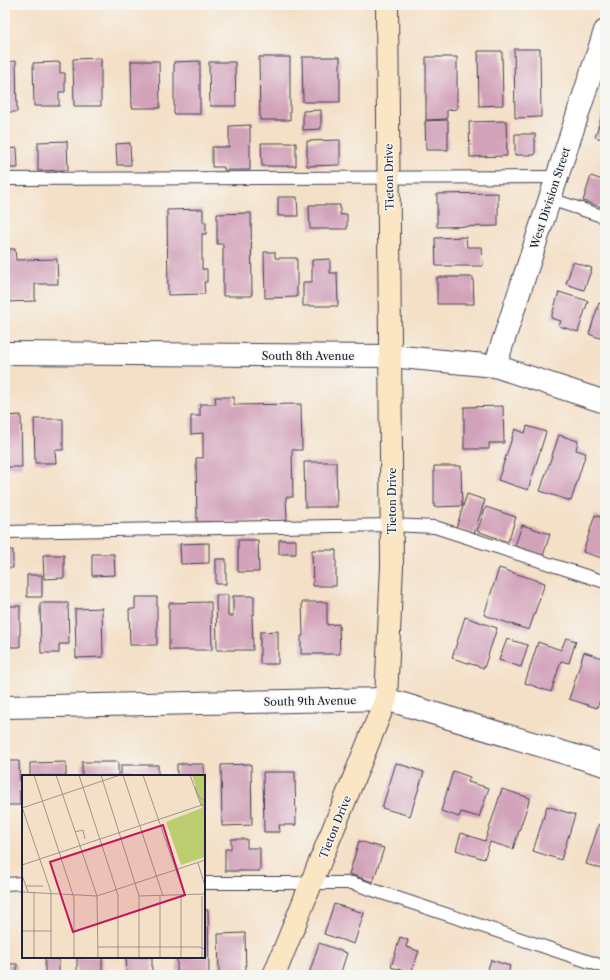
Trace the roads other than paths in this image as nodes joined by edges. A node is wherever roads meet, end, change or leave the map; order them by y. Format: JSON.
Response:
{"nodes":[{"id":1,"x":387,"y":5,"type":"edge"},
{"id":2,"x":605,"y":33,"type":"edge"},
{"id":3,"x":389,"y":177,"type":"junction"},
{"id":4,"x":557,"y":177,"type":"junction"},
{"id":5,"x":5,"y":179,"type":"edge"},
{"id":6,"x":550,"y":199,"type":"junction"},
{"id":7,"x":605,"y":217,"type":"edge"},
{"id":8,"x":5,"y":353,"type":"edge"},
{"id":9,"x":391,"y":356,"type":"junction"},
{"id":10,"x":495,"y":366,"type":"junction"},
{"id":11,"x":605,"y":402,"type":"edge"},
{"id":12,"x":392,"y":525,"type":"junction"},
{"id":13,"x":5,"y":532,"type":"edge"},
{"id":14,"x":605,"y":582,"type":"edge"},
{"id":15,"x":386,"y":699,"type":"junction"},
{"id":16,"x":5,"y":707,"type":"edge"},
{"id":17,"x":605,"y":765,"type":"edge"},
{"id":18,"x":205,"y":882,"type":"edge"},
{"id":19,"x":312,"y":882,"type":"junction"},
{"id":20,"x":22,"y":883,"type":"edge"},
{"id":21,"x":5,"y":884,"type":"edge"},
{"id":22,"x":605,"y":967,"type":"edge"},
{"id":23,"x":274,"y":975,"type":"edge"}],
"edges":[{"from":1,"to":3,"type":"main road","name":"Tieton Drive"},
{"from":2,"to":4,"type":"street","name":"West Division Street"},
{"from":3,"to":4,"type":"lane"},
{"from":3,"to":5,"type":"lane"},
{"from":3,"to":9,"type":"main road","name":"Tieton Drive"},
{"from":4,"to":6,"type":"street","name":"West Division Street"},
{"from":6,"to":7,"type":"lane"},
{"from":6,"to":10,"type":"street","name":"West Division Street"},
{"from":8,"to":9,"type":"street","name":"South 8th Avenue"},
{"from":9,"to":10,"type":"street","name":"South 8th Avenue"},
{"from":9,"to":12,"type":"main road","name":"Tieton Drive"},
{"from":10,"to":11,"type":"street","name":"South 8th Avenue"},
{"from":12,"to":13,"type":"lane"},
{"from":12,"to":14,"type":"lane"},
{"from":12,"to":15,"type":"main road","name":"Tieton Drive"},
{"from":15,"to":16,"type":"street","name":"South 9th Avenue"},
{"from":15,"to":17,"type":"street","name":"South 9th Avenue"},
{"from":15,"to":19,"type":"main road","name":"Tieton Drive"},
{"from":18,"to":19,"type":"lane"},
{"from":19,"to":22,"type":"lane"},
{"from":19,"to":23,"type":"main road","name":"Tieton Drive"},
{"from":20,"to":21,"type":"lane"}]}
